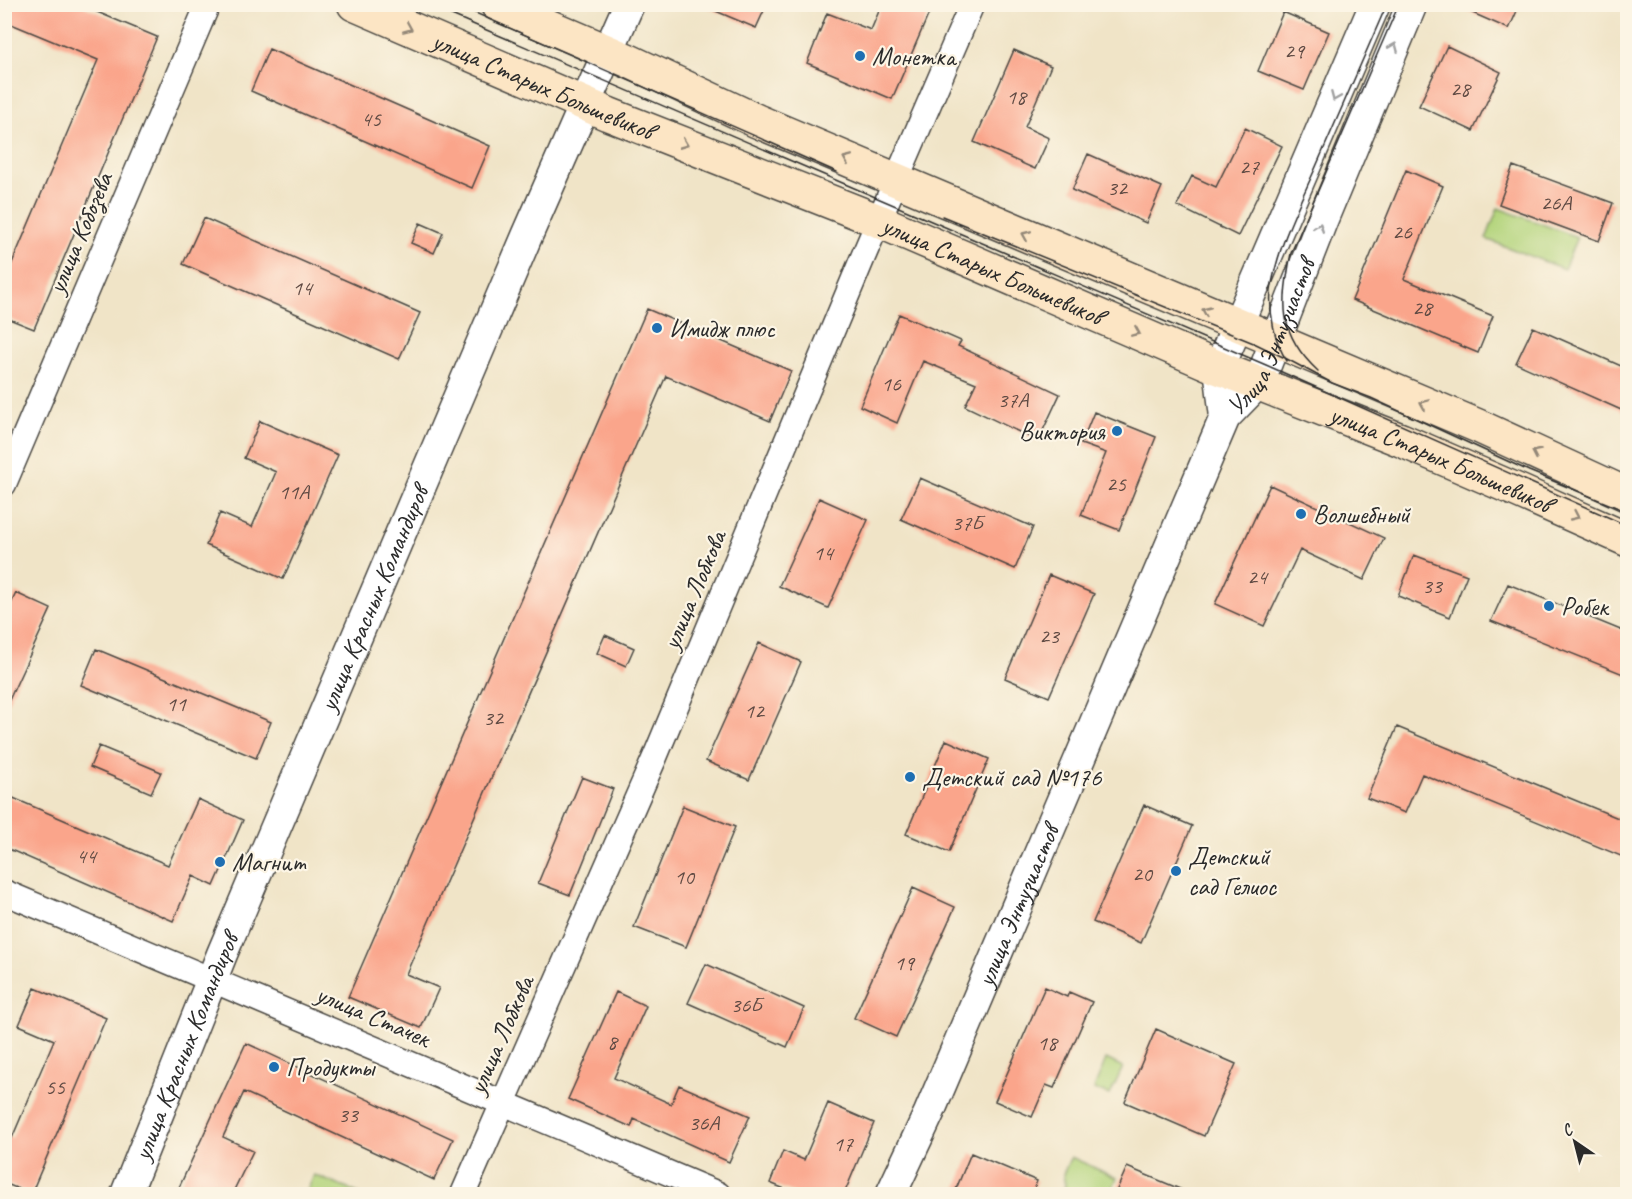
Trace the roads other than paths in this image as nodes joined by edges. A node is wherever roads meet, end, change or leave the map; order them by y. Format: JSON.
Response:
{"nodes":[{"id":1,"x":208,"y":4,"type":"edge"},
{"id":2,"x":354,"y":4,"type":"edge"},
{"id":3,"x":497,"y":4,"type":"edge"},
{"id":4,"x":629,"y":4,"type":"edge"},
{"id":5,"x":972,"y":4,"type":"edge"},
{"id":6,"x":1375,"y":4,"type":"edge"},
{"id":7,"x":1412,"y":4,"type":"edge"},
{"id":8,"x":608,"y":51,"type":"junction"},
{"id":9,"x":584,"y":104,"type":"junction"},
{"id":10,"x":896,"y":180,"type":"junction"},
{"id":11,"x":879,"y":221,"type":"junction"},
{"id":12,"x":1237,"y":324,"type":"junction"},
{"id":13,"x":1275,"y":340,"type":"junction"},
{"id":14,"x":1219,"y":368,"type":"junction"},
{"id":15,"x":1257,"y":384,"type":"junction"},
{"id":16,"x":1224,"y":417,"type":"junction"},
{"id":17,"x":4,"y":484,"type":"edge"},
{"id":18,"x":1628,"y":495,"type":"edge"},
{"id":19,"x":1628,"y":540,"type":"edge"},
{"id":20,"x":4,"y":892,"type":"edge"},
{"id":21,"x":212,"y":980,"type":"junction"},
{"id":22,"x":502,"y":1103,"type":"junction"},
{"id":23,"x":126,"y":1194,"type":"edge"},
{"id":24,"x":463,"y":1194,"type":"edge"},
{"id":25,"x":718,"y":1194,"type":"edge"},
{"id":26,"x":891,"y":1194,"type":"edge"}],
"edges":[{"from":1,"to":17,"type":"street","name":"улица Кобозева"},
{"from":2,"to":9,"type":"main road","name":"улица Старых Большевиков","one_way":true},
{"from":3,"to":8,"type":"main road","name":"улица Старых Большевиков"},
{"from":4,"to":8,"type":"street","name":"улица Красных Командиров"},
{"from":5,"to":10,"type":"street","name":"улица Лобкова"},
{"from":6,"to":12,"type":"street","name":"Улица Энтузиастов","one_way":true},
{"from":13,"to":7,"type":"street","name":"Улица Энтузиастов","one_way":true},
{"from":8,"to":9,"type":"street","name":"улица Красных Командиров"},
{"from":10,"to":8,"type":"main road","name":"улица Старых Большевиков","one_way":true},
{"from":9,"to":11,"type":"main road","name":"улица Старых Большевиков","one_way":true},
{"from":9,"to":21,"type":"street","name":"улица Красных Командиров"},
{"from":10,"to":11,"type":"street","name":"улица Лобкова"},
{"from":12,"to":10,"type":"main road","name":"улица Старых Большевиков","one_way":true},
{"from":11,"to":14,"type":"main road","name":"улица Старых Большевиков","one_way":true},
{"from":11,"to":22,"type":"street","name":"улица Лобкова"},
{"from":12,"to":13,"type":"main road","name":"улица Старых Большевиков"},
{"from":12,"to":14,"type":"street","name":"Улица Энтузиастов"},
{"from":13,"to":15,"type":"street","name":"Улица Энтузиастов"},
{"from":18,"to":13,"type":"main road","name":"улица Старых Большевиков","one_way":true},
{"from":14,"to":15,"type":"main road","name":"улица Старых Большевиков"},
{"from":14,"to":16,"type":"street","name":"Улица Энтузиастов"},
{"from":15,"to":16,"type":"street","name":"Улица Энтузиастов"},
{"from":15,"to":19,"type":"main road","name":"улица Старых Большевиков","one_way":true},
{"from":16,"to":26,"type":"street","name":"улица Энтузиастов"},
{"from":20,"to":21,"type":"street","name":"улица Стачек"},
{"from":21,"to":22,"type":"street","name":"улица Стачек"},
{"from":21,"to":23,"type":"street","name":"улица Красных Командиров"},
{"from":22,"to":24,"type":"street","name":"улица Лобкова"},
{"from":22,"to":25,"type":"street","name":"улица Стачек"}]}
